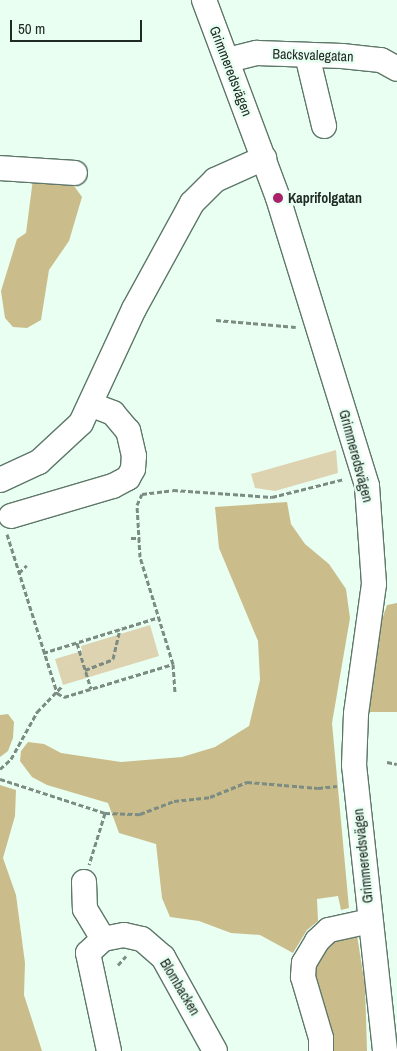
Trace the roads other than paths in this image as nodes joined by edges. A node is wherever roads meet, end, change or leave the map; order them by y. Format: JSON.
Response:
{"nodes":[{"id":1,"x":204,"y":0,"type":"edge"},
{"id":2,"x":307,"y":55,"type":"junction"},
{"id":3,"x":228,"y":60,"type":"junction"},
{"id":4,"x":397,"y":68,"type":"edge"},
{"id":5,"x":324,"y":126,"type":"dead end"},
{"id":6,"x":264,"y":158,"type":"junction"},
{"id":7,"x":0,"y":168,"type":"edge"},
{"id":8,"x":75,"y":173,"type":"dead end"},
{"id":9,"x":92,"y":405,"type":"junction"},
{"id":10,"x":0,"y":480,"type":"edge"},
{"id":11,"x":8,"y":521,"type":"road end"},
{"id":12,"x":84,"y":882,"type":"road end"},
{"id":13,"x":370,"y":920,"type":"junction"},
{"id":14,"x":103,"y":939,"type":"junction"},
{"id":15,"x":109,"y":1051,"type":"edge"},
{"id":16,"x":215,"y":1051,"type":"edge"},
{"id":17,"x":321,"y":1051,"type":"edge"},
{"id":18,"x":385,"y":1051,"type":"edge"}],
"edges":[{"from":1,"to":3,"type":"street","name":"Grimmeredsvägen"},
{"from":2,"to":3,"type":"street","name":"Backsvalegatan"},
{"from":2,"to":4,"type":"street","name":"Backsvalegatan"},
{"from":2,"to":5,"type":"street"},
{"from":3,"to":6,"type":"street","name":"Grimmeredsvägen"},
{"from":6,"to":9,"type":"street"},
{"from":6,"to":13,"type":"street","name":"Grimmeredsvägen"},
{"from":7,"to":8,"type":"street"},
{"from":9,"to":10,"type":"street"},
{"from":9,"to":11,"type":"street"},
{"from":12,"to":14,"type":"street"},
{"from":13,"to":17,"type":"street"},
{"from":13,"to":18,"type":"street","name":"Grimmeredsvägen"},
{"from":14,"to":15,"type":"street"},
{"from":14,"to":16,"type":"street","name":"Blombacken"}]}
